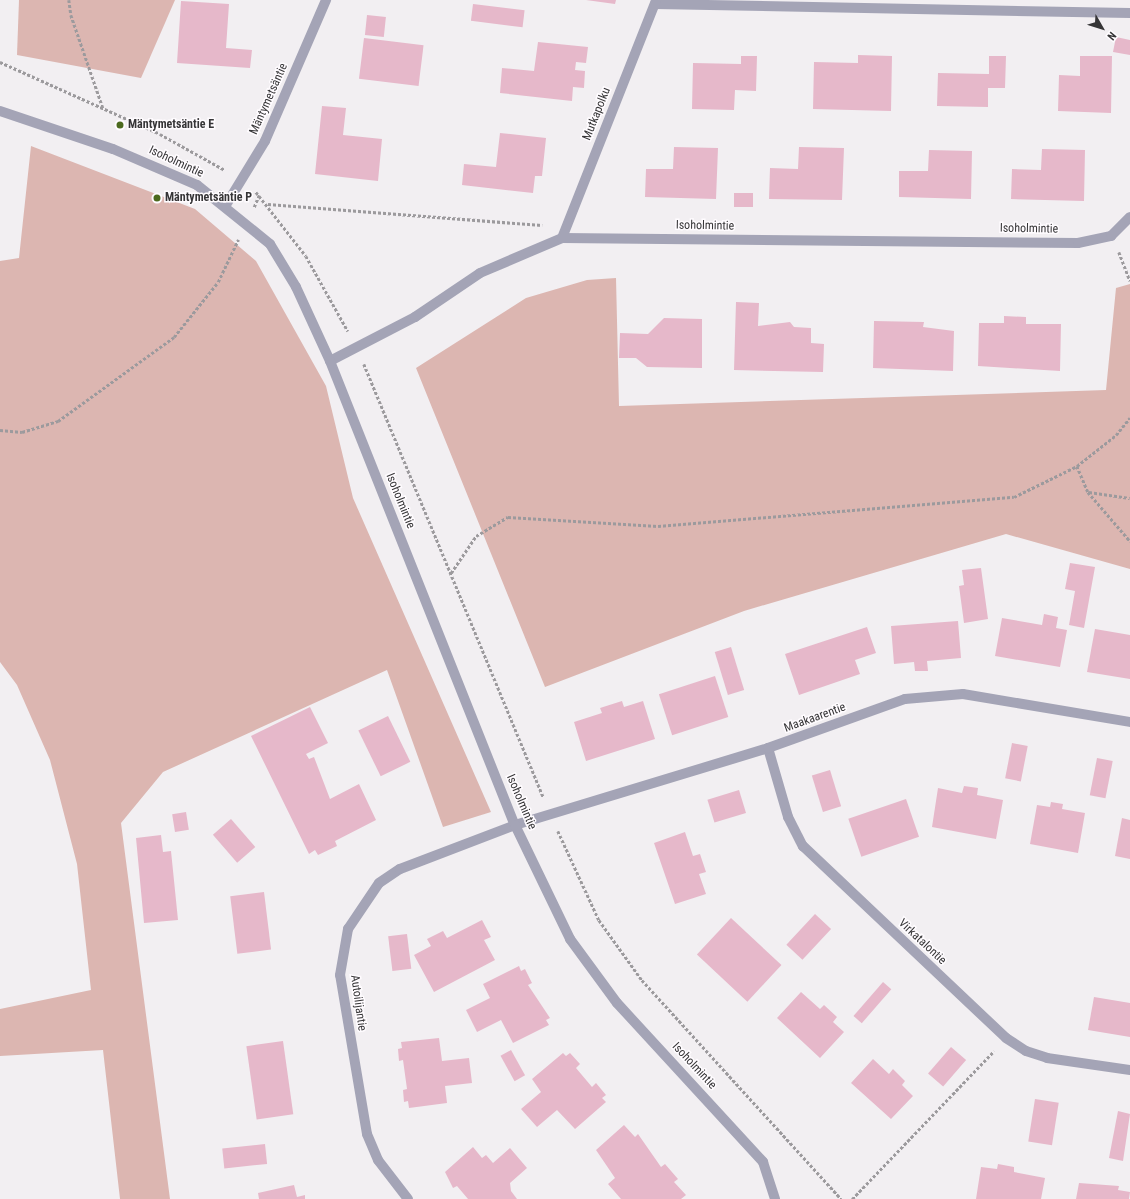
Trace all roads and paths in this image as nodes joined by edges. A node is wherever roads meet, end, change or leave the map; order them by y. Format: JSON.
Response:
{"nodes":[{"id":1,"x":69,"y":0,"type":"edge"},
{"id":2,"x":326,"y":0,"type":"edge"},
{"id":3,"x":655,"y":2,"type":"edge"},
{"id":4,"x":1130,"y":13,"type":"edge"},
{"id":5,"x":0,"y":62,"type":"edge"},
{"id":6,"x":103,"y":108,"type":"junction"},
{"id":7,"x":0,"y":111,"type":"edge"},
{"id":8,"x":243,"y":178,"type":"junction"},
{"id":9,"x":259,"y":195,"type":"junction"},
{"id":10,"x":268,"y":204,"type":"junction"},
{"id":11,"x":226,"y":205,"type":"junction"},
{"id":12,"x":1130,"y":217,"type":"edge"},
{"id":13,"x":247,"y":222,"type":"junction"},
{"id":14,"x":1111,"y":236,"type":"junction"},
{"id":15,"x":562,"y":238,"type":"junction"},
{"id":16,"x":1130,"y":281,"type":"edge"},
{"id":17,"x":356,"y":347,"type":"junction"},
{"id":18,"x":330,"y":361,"type":"junction"},
{"id":19,"x":1130,"y":418,"type":"edge"},
{"id":20,"x":0,"y":430,"type":"edge"},
{"id":21,"x":1077,"y":466,"type":"junction"},
{"id":22,"x":1088,"y":492,"type":"junction"},
{"id":23,"x":1130,"y":498,"type":"edge"},
{"id":24,"x":1130,"y":541,"type":"edge"},
{"id":25,"x":452,"y":572,"type":"junction"},
{"id":26,"x":1130,"y":722,"type":"edge"},
{"id":27,"x":768,"y":748,"type":"junction"},
{"id":28,"x":551,"y":816,"type":"junction"},
{"id":29,"x":515,"y":825,"type":"junction"},
{"id":30,"x":1006,"y":1038,"type":"junction"},
{"id":31,"x":1130,"y":1070,"type":"edge"},
{"id":32,"x":408,"y":1199,"type":"edge"},
{"id":33,"x":775,"y":1199,"type":"edge"},
{"id":34,"x":841,"y":1199,"type":"edge"},
{"id":35,"x":852,"y":1199,"type":"edge"}],
"edges":[{"from":1,"to":6,"type":"path"},
{"from":2,"to":8,"type":"street","name":"Mäntymetsäntie"},
{"from":3,"to":4,"type":"street"},
{"from":3,"to":15,"type":"street","name":"Mutkapolku"},
{"from":5,"to":6,"type":"path"},
{"from":6,"to":8,"type":"path"},
{"from":7,"to":11,"type":"street","name":"Isoholmintie"},
{"from":8,"to":9,"type":"path"},
{"from":8,"to":11,"type":"street","name":"Mäntymetsäntie"},
{"from":9,"to":10,"type":"path"},
{"from":9,"to":13,"type":"path"},
{"from":10,"to":15,"type":"path"},
{"from":10,"to":17,"type":"path"},
{"from":11,"to":13,"type":"street","name":"Isoholmintie"},
{"from":12,"to":14,"type":"street"},
{"from":13,"to":18,"type":"street","name":"Isoholmintie"},
{"from":13,"to":20,"type":"path"},
{"from":14,"to":15,"type":"street","name":"Isoholmintie"},
{"from":14,"to":16,"type":"path"},
{"from":15,"to":17,"type":"street","name":"Isoholmintie"},
{"from":17,"to":18,"type":"street","name":"Isoholmintie"},
{"from":17,"to":25,"type":"path"},
{"from":18,"to":29,"type":"street","name":"Isoholmintie"},
{"from":19,"to":21,"type":"path"},
{"from":21,"to":22,"type":"path"},
{"from":21,"to":25,"type":"path"},
{"from":22,"to":23,"type":"path"},
{"from":22,"to":24,"type":"path"},
{"from":25,"to":28,"type":"path"},
{"from":26,"to":27,"type":"street","name":"Maakaarentie"},
{"from":27,"to":28,"type":"street","name":"Maakaarentie"},
{"from":27,"to":30,"type":"street","name":"Virkatalontie"},
{"from":28,"to":29,"type":"street","name":"Maakaarentie"},
{"from":28,"to":34,"type":"path"},
{"from":29,"to":32,"type":"street","name":"Autoilijantie"},
{"from":29,"to":33,"type":"street","name":"Isoholmintie"},
{"from":30,"to":31,"type":"street","name":"Virkatalontie"},
{"from":30,"to":35,"type":"path"}]}
